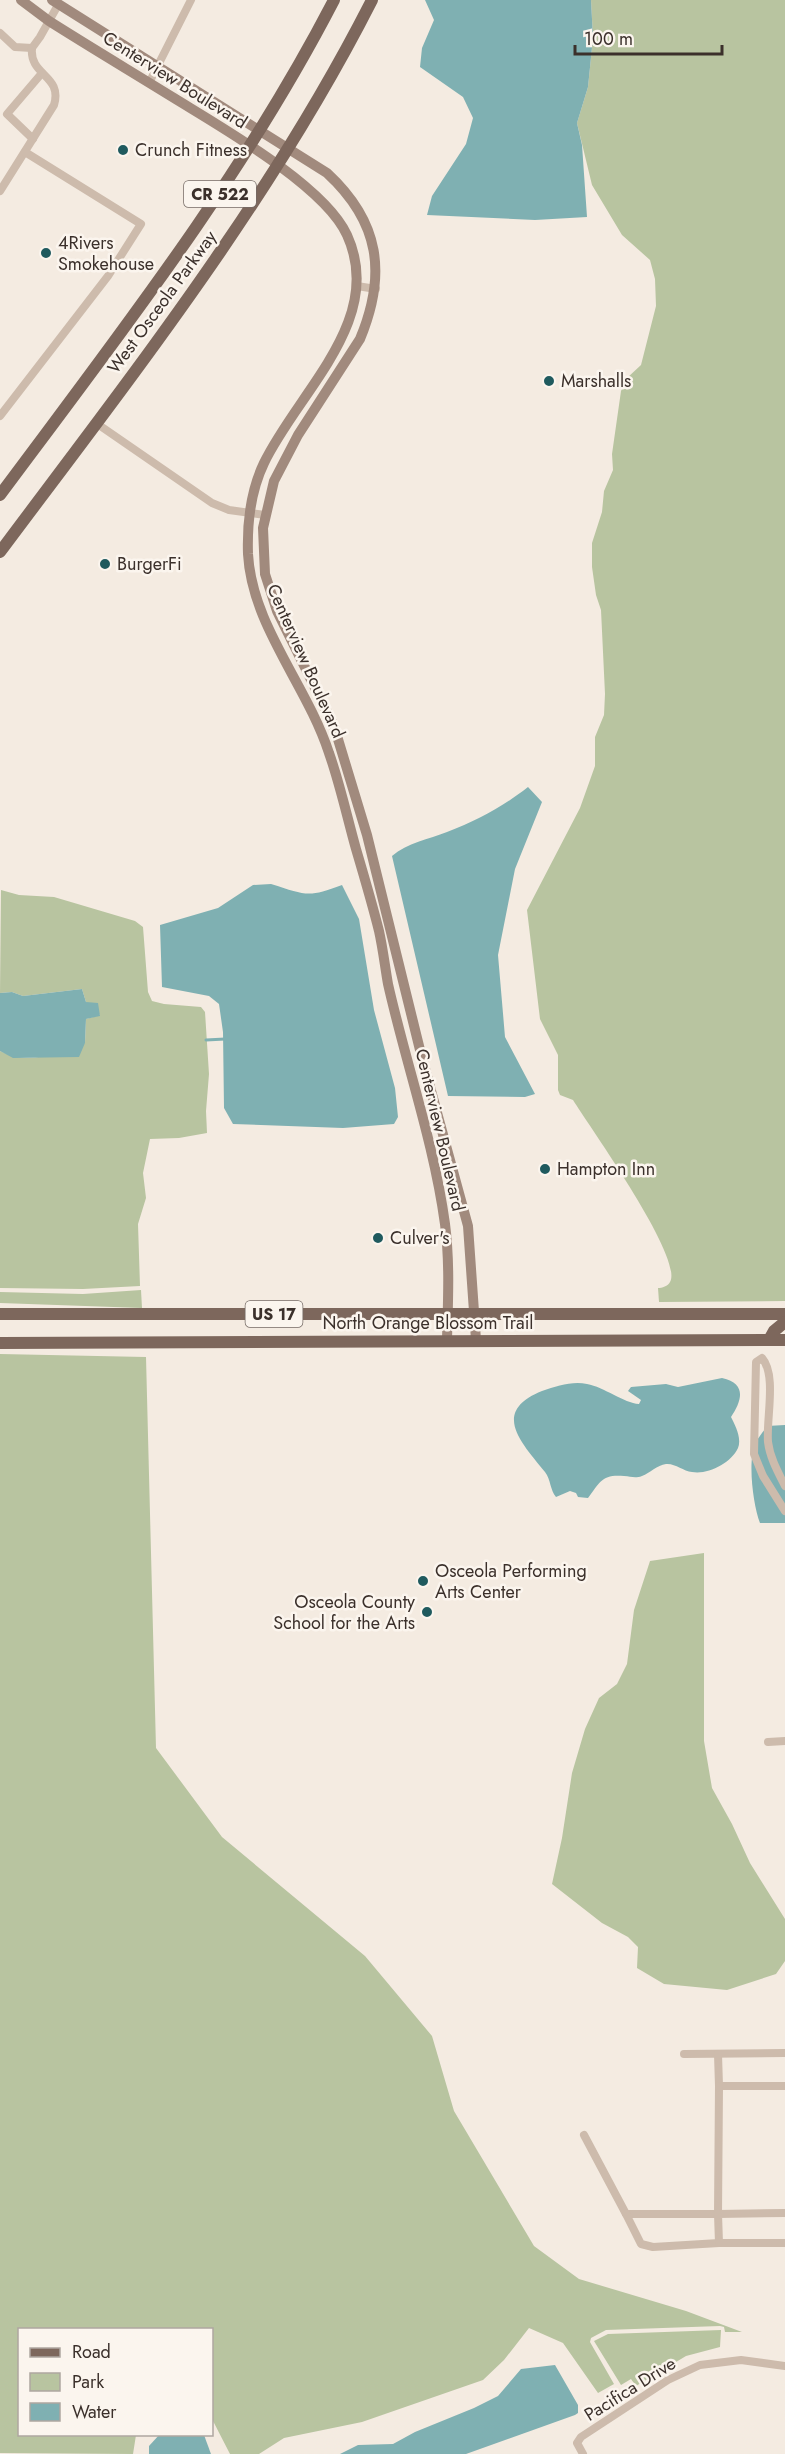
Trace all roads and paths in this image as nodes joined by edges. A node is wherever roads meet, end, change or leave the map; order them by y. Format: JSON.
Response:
{"nodes":[{"id":1,"x":21,"y":0,"type":"edge"},
{"id":2,"x":191,"y":0,"type":"edge"},
{"id":3,"x":333,"y":0,"type":"edge"},
{"id":4,"x":372,"y":0,"type":"edge"},
{"id":5,"x":55,"y":2,"type":"edge"},
{"id":6,"x":49,"y":21,"type":"junction"},
{"id":7,"x":0,"y":33,"type":"edge"},
{"id":8,"x":32,"y":48,"type":"junction"},
{"id":9,"x":158,"y":66,"type":"junction"},
{"id":10,"x":42,"y":73,"type":"junction"},
{"id":11,"x":149,"y":83,"type":"junction"},
{"id":12,"x":260,"y":130,"type":"junction"},
{"id":13,"x":33,"y":139,"type":"junction"},
{"id":14,"x":250,"y":146,"type":"junction"},
{"id":15,"x":290,"y":148,"type":"junction"},
{"id":16,"x":25,"y":152,"type":"junction"},
{"id":17,"x":278,"y":166,"type":"junction"},
{"id":18,"x":0,"y":191,"type":"edge"},
{"id":19,"x":357,"y":286,"type":"junction"},
{"id":20,"x":376,"y":289,"type":"junction"},
{"id":21,"x":0,"y":416,"type":"edge"},
{"id":22,"x":96,"y":423,"type":"junction"},
{"id":23,"x":2,"y":489,"type":"edge"},
{"id":24,"x":249,"y":513,"type":"junction"},
{"id":25,"x":265,"y":515,"type":"junction"},
{"id":26,"x":0,"y":552,"type":"edge"},
{"id":27,"x":334,"y":726,"type":"junction"},
{"id":28,"x":322,"y":733,"type":"junction"},
{"id":29,"x":444,"y":1141,"type":"junction"},
{"id":30,"x":429,"y":1145,"type":"junction"},
{"id":31,"x":0,"y":1314,"type":"edge"},
{"id":32,"x":785,"y":1314,"type":"edge"},
{"id":33,"x":448,"y":1315,"type":"junction"},
{"id":34,"x":474,"y":1315,"type":"junction"},
{"id":35,"x":785,"y":1322,"type":"edge"},
{"id":36,"x":447,"y":1340,"type":"junction"},
{"id":37,"x":476,"y":1340,"type":"junction"},
{"id":38,"x":769,"y":1340,"type":"junction"},
{"id":39,"x":785,"y":1340,"type":"edge"},
{"id":40,"x":0,"y":1343,"type":"edge"},
{"id":41,"x":785,"y":1486,"type":"edge"},
{"id":42,"x":785,"y":1511,"type":"edge"},
{"id":43,"x":785,"y":1741,"type":"edge"},
{"id":44,"x":768,"y":1742,"type":"dead end"},
{"id":45,"x":785,"y":2053,"type":"edge"},
{"id":46,"x":684,"y":2054,"type":"dead end"},
{"id":47,"x":718,"y":2054,"type":"junction"},
{"id":48,"x":719,"y":2086,"type":"junction"},
{"id":49,"x":785,"y":2086,"type":"edge"},
{"id":50,"x":584,"y":2135,"type":"dead end"},
{"id":51,"x":785,"y":2213,"type":"edge"},
{"id":52,"x":626,"y":2214,"type":"junction"},
{"id":53,"x":718,"y":2214,"type":"junction"},
{"id":54,"x":719,"y":2243,"type":"junction"},
{"id":55,"x":785,"y":2243,"type":"edge"},
{"id":56,"x":785,"y":2366,"type":"edge"},
{"id":57,"x":584,"y":2454,"type":"edge"}],
"edges":[{"from":1,"to":6,"type":"street","name":"Centerview Boulevard"},
{"from":2,"to":9,"type":"street"},
{"from":3,"to":12,"type":"main road","name":"West Osceola Parkway","number":"CR 522"},
{"from":4,"to":15,"type":"main road","name":"West Osceola Parkway","number":"CR 522"},
{"from":5,"to":6,"type":"street"},
{"from":5,"to":9,"type":"street","name":"Centerview Boulevard"},
{"from":6,"to":8,"type":"street"},
{"from":6,"to":11,"type":"street","name":"Centerview Boulevard"},
{"from":7,"to":8,"type":"street"},
{"from":8,"to":10,"type":"street"},
{"from":9,"to":11,"type":"street"},
{"from":9,"to":12,"type":"street","name":"Centerview Boulevard"},
{"from":10,"to":13,"type":"street"},
{"from":10,"to":13,"type":"street"},
{"from":11,"to":14,"type":"street","name":"Centerview Boulevard"},
{"from":12,"to":14,"type":"main road","name":"West Osceola Parkway","number":"CR 522"},
{"from":12,"to":15,"type":"street","name":"Centerview Boulevard"},
{"from":13,"to":16,"type":"street"},
{"from":14,"to":17,"type":"street","name":"Centerview Boulevard"},
{"from":14,"to":23,"type":"main road","name":"West Osceola Parkway","number":"CR 522"},
{"from":15,"to":17,"type":"main road","name":"West Osceola Parkway","number":"CR 522"},
{"from":15,"to":20,"type":"street","name":"Centerview Boulevard"},
{"from":16,"to":18,"type":"street"},
{"from":16,"to":21,"type":"street"},
{"from":17,"to":19,"type":"street","name":"Centerview Boulevard"},
{"from":17,"to":22,"type":"main road","name":"West Osceola Parkway","number":"CR 522"},
{"from":19,"to":20,"type":"street"},
{"from":19,"to":24,"type":"street","name":"Centerview Boulevard"},
{"from":20,"to":25,"type":"street","name":"Centerview Boulevard"},
{"from":22,"to":24,"type":"street"},
{"from":22,"to":26,"type":"main road","name":"West Osceola Parkway","number":"CR 522"},
{"from":24,"to":25,"type":"street"},
{"from":24,"to":28,"type":"street","name":"Centerview Boulevard"},
{"from":25,"to":27,"type":"street","name":"Centerview Boulevard"},
{"from":27,"to":28,"type":"street"},
{"from":27,"to":29,"type":"street","name":"Centerview Boulevard"},
{"from":28,"to":30,"type":"street","name":"Centerview Boulevard"},
{"from":29,"to":30,"type":"street"},
{"from":29,"to":34,"type":"street","name":"Centerview Boulevard"},
{"from":30,"to":33,"type":"street","name":"Centerview Boulevard"},
{"from":31,"to":33,"type":"main road","name":"North Orange Blossom Trail","number":"US 17"},
{"from":32,"to":34,"type":"main road","name":"North Orange Blossom Trail","number":"US 17"},
{"from":33,"to":34,"type":"main road","name":"North Orange Blossom Trail","number":"US 17"},
{"from":33,"to":36,"type":"street","name":"Centerview Boulevard"},
{"from":34,"to":37,"type":"street","name":"Centerview Boulevard"},
{"from":35,"to":38,"type":"main road"},
{"from":36,"to":37,"type":"main road","name":"North Orange Blossom Trail","number":"US 17"},
{"from":36,"to":40,"type":"main road","name":"North Orange Blossom Trail","number":"US 17"},
{"from":37,"to":38,"type":"main road","name":"North Orange Blossom Trail","number":"US 17"},
{"from":38,"to":39,"type":"main road","name":"North Orange Blossom Trail","number":"US 17"},
{"from":41,"to":42,"type":"street"},
{"from":43,"to":44,"type":"street"},
{"from":45,"to":47,"type":"street"},
{"from":46,"to":47,"type":"street"},
{"from":47,"to":48,"type":"street"},
{"from":48,"to":49,"type":"street"},
{"from":48,"to":53,"type":"street"},
{"from":50,"to":52,"type":"street"},
{"from":51,"to":53,"type":"street"},
{"from":52,"to":53,"type":"street"},
{"from":52,"to":54,"type":"street"},
{"from":53,"to":54,"type":"street"},
{"from":54,"to":55,"type":"street"},
{"from":56,"to":57,"type":"street","name":"Pacifica Drive"}]}
